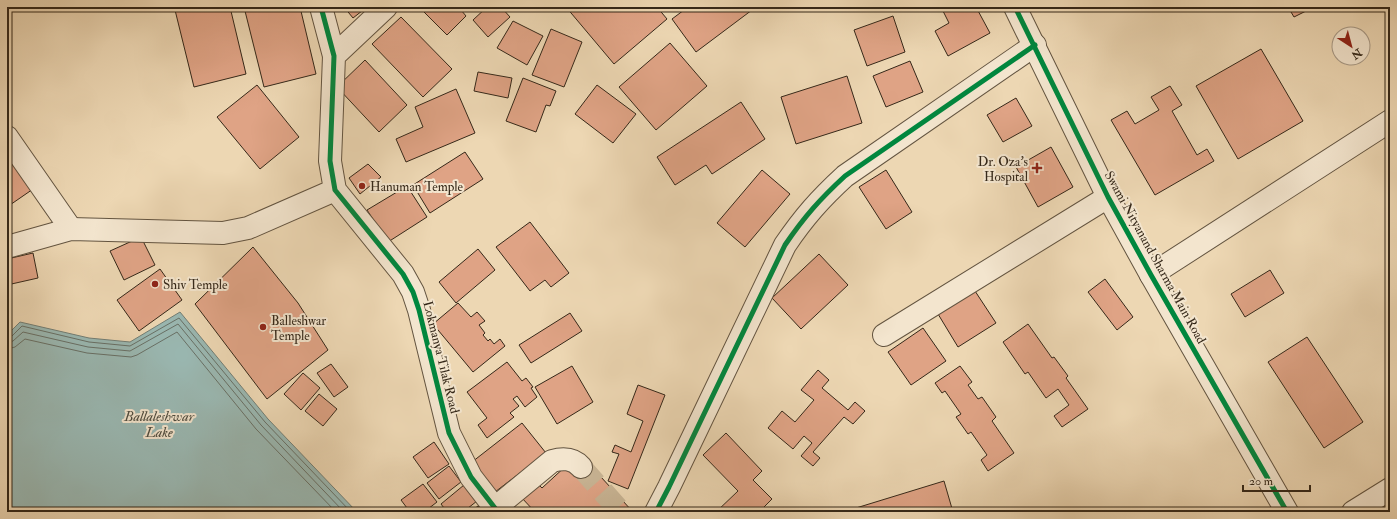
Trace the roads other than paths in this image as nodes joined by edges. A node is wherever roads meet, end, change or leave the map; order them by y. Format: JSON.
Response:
{"nodes":[{"id":1,"x":321,"y":7,"type":"edge"},
{"id":2,"x":386,"y":7,"type":"edge"},
{"id":3,"x":1016,"y":7,"type":"edge"},
{"id":4,"x":1035,"y":45,"type":"junction"},
{"id":5,"x":334,"y":56,"type":"junction"},
{"id":6,"x":1390,"y":121,"type":"edge"},
{"id":7,"x":7,"y":137,"type":"edge"},
{"id":8,"x":335,"y":190,"type":"junction"},
{"id":9,"x":1108,"y":197,"type":"junction"},
{"id":10,"x":71,"y":229,"type":"junction"},
{"id":11,"x":7,"y":247,"type":"edge"},
{"id":12,"x":1150,"y":275,"type":"junction"},
{"id":13,"x":884,"y":335,"type":"dead end"},
{"id":14,"x":581,"y":467,"type":"tunnel mouth"},
{"id":15,"x":1390,"y":489,"type":"edge"},
{"id":16,"x":496,"y":510,"type":"edge"},
{"id":17,"x":656,"y":512,"type":"edge"},
{"id":18,"x":1287,"y":512,"type":"edge"},
{"id":19,"x":1353,"y":512,"type":"edge"}],
"edges":[{"from":1,"to":5,"type":"street","name":"Lokmanya Tilak Road"},
{"from":2,"to":5,"type":"street"},
{"from":3,"to":4,"type":"street","name":"Swami Nityanand Sharma Main Road"},
{"from":4,"to":9,"type":"street","name":"Swami Nityanand Sharma Main Road"},
{"from":4,"to":17,"type":"street"},
{"from":5,"to":8,"type":"street","name":"Lokmanya Tilak Road"},
{"from":6,"to":12,"type":"street"},
{"from":7,"to":10,"type":"street"},
{"from":8,"to":10,"type":"street"},
{"from":8,"to":16,"type":"street","name":"Lokmanya Tilak Road"},
{"from":9,"to":12,"type":"street","name":"Swami Nityanand Sharma Main Road"},
{"from":9,"to":13,"type":"street"},
{"from":10,"to":11,"type":"street"},
{"from":12,"to":18,"type":"street","name":"Swami Nityanand Sharma Main Road"},
{"from":14,"to":16,"type":"street"},
{"from":15,"to":19,"type":"street"}]}
